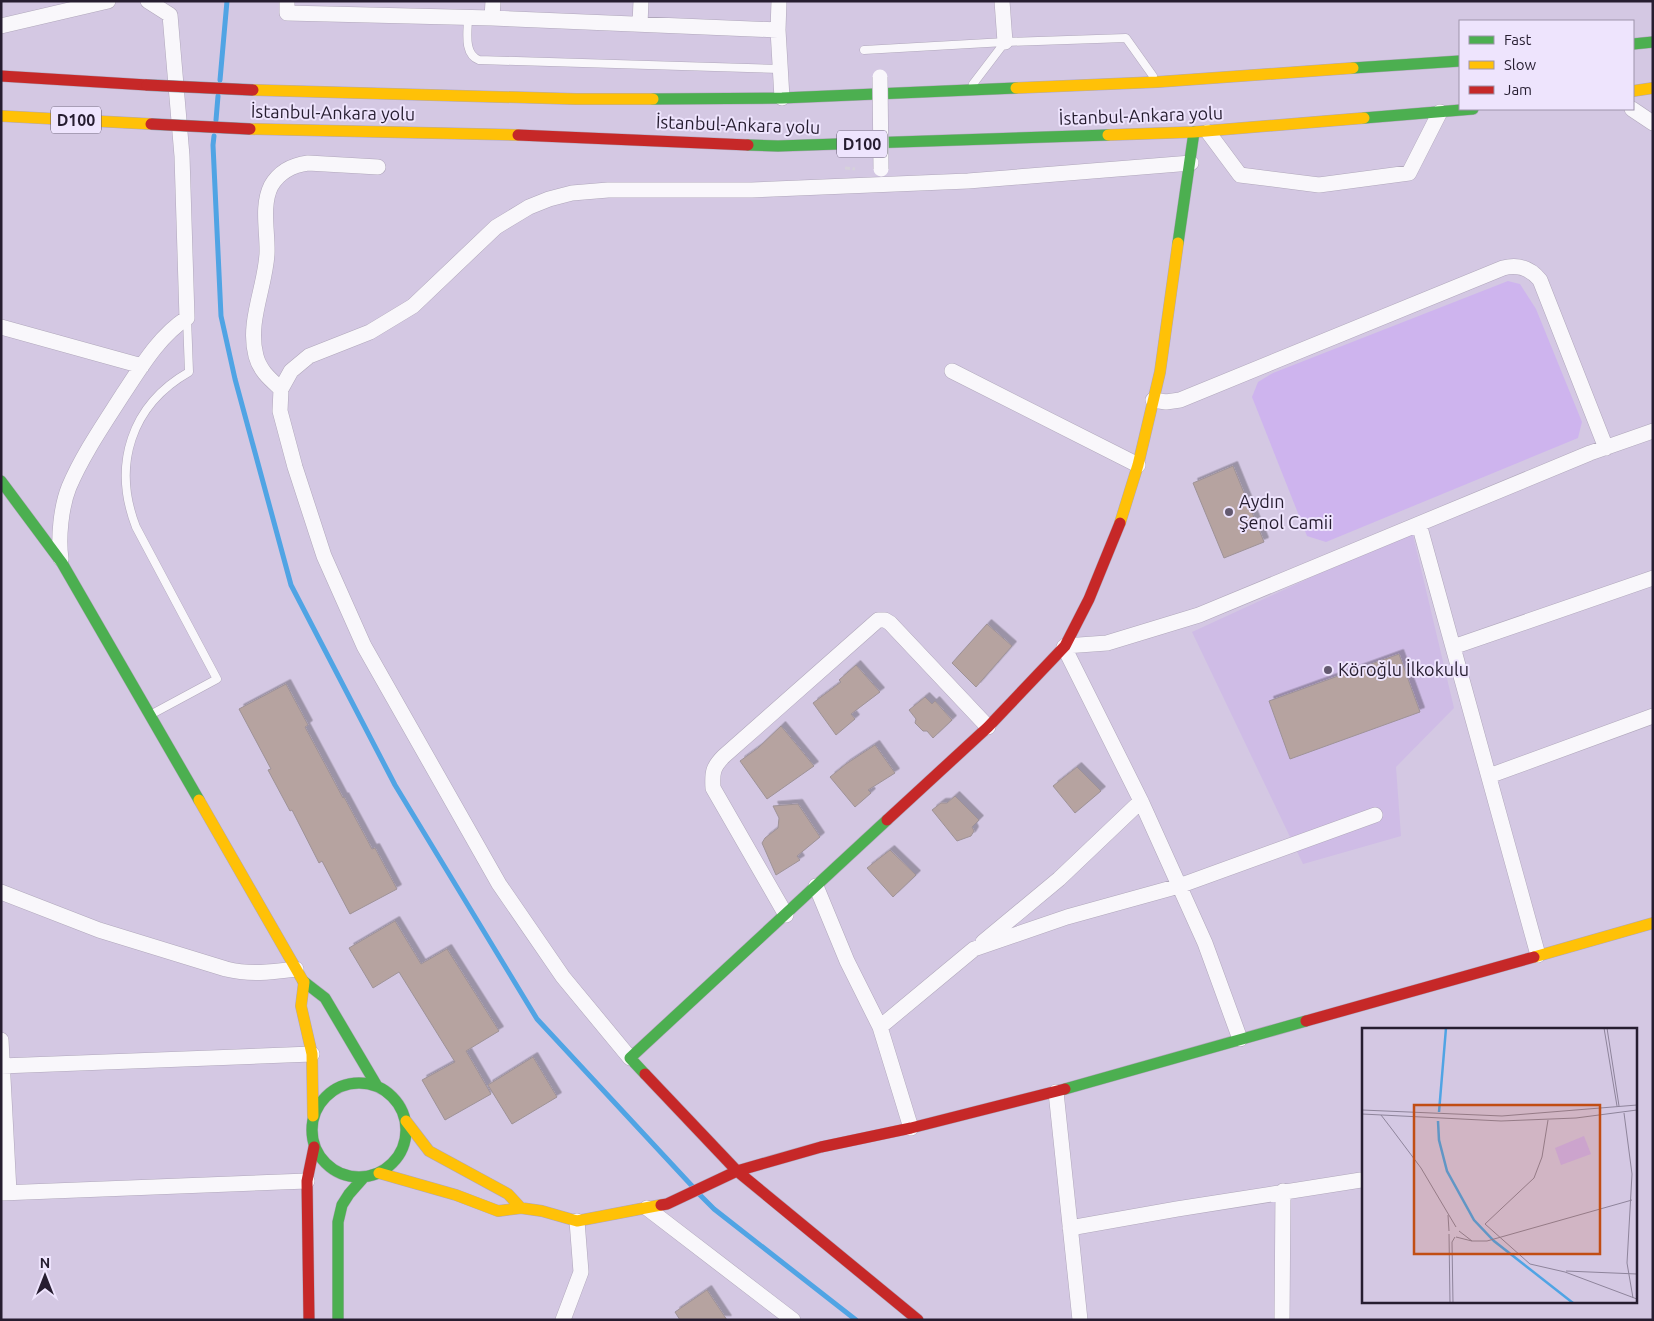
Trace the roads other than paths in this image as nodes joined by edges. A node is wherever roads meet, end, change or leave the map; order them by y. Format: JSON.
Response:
{"nodes":[{"id":1,"x":108,"y":1,"type":"edge"},
{"id":2,"x":148,"y":1,"type":"edge"},
{"id":3,"x":287,"y":1,"type":"edge"},
{"id":4,"x":493,"y":1,"type":"edge"},
{"id":5,"x":641,"y":1,"type":"edge"},
{"id":6,"x":779,"y":1,"type":"edge"},
{"id":7,"x":1002,"y":1,"type":"edge"},
{"id":8,"x":468,"y":17,"type":"junction"},
{"id":9,"x":492,"y":18,"type":"junction"},
{"id":10,"x":640,"y":24,"type":"junction"},
{"id":11,"x":1,"y":26,"type":"edge"},
{"id":12,"x":778,"y":30,"type":"junction"},
{"id":13,"x":1005,"y":42,"type":"junction"},
{"id":14,"x":1653,"y":42,"type":"edge"},
{"id":15,"x":1634,"y":44,"type":"edge"},
{"id":16,"x":864,"y":50,"type":"dead end"},
{"id":17,"x":1459,"y":61,"type":"edge"},
{"id":18,"x":780,"y":69,"type":"junction"},
{"id":19,"x":1,"y":76,"type":"edge"},
{"id":20,"x":880,"y":77,"type":"dead end"},
{"id":21,"x":1157,"y":82,"type":"junction"},
{"id":22,"x":1653,"y":88,"type":"edge"},
{"id":23,"x":968,"y":90,"type":"junction"},
{"id":24,"x":1634,"y":91,"type":"edge"},
{"id":25,"x":782,"y":98,"type":"junction"},
{"id":26,"x":1462,"y":110,"type":"edge"},
{"id":27,"x":1633,"y":110,"type":"edge"},
{"id":28,"x":1440,"y":112,"type":"junction"},
{"id":29,"x":1,"y":116,"type":"edge"},
{"id":30,"x":1653,"y":124,"type":"edge"},
{"id":31,"x":1201,"y":132,"type":"junction"},
{"id":32,"x":1191,"y":163,"type":"junction"},
{"id":33,"x":378,"y":167,"type":"dead end"},
{"id":34,"x":881,"y":169,"type":"dead end"},
{"id":35,"x":187,"y":318,"type":"junction"},
{"id":36,"x":1,"y":327,"type":"edge"},
{"id":37,"x":142,"y":366,"type":"junction"},
{"id":38,"x":952,"y":371,"type":"dead end"},
{"id":39,"x":282,"y":389,"type":"junction"},
{"id":40,"x":1153,"y":400,"type":"junction"},
{"id":41,"x":1653,"y":431,"type":"edge"},
{"id":42,"x":1606,"y":448,"type":"junction"},
{"id":43,"x":1138,"y":465,"type":"junction"},
{"id":44,"x":1,"y":480,"type":"edge"},
{"id":45,"x":1419,"y":524,"type":"junction"},
{"id":46,"x":62,"y":563,"type":"junction"},
{"id":47,"x":1653,"y":578,"type":"edge"},
{"id":48,"x":1064,"y":647,"type":"junction"},
{"id":49,"x":1453,"y":647,"type":"junction"},
{"id":50,"x":150,"y":715,"type":"junction"},
{"id":51,"x":1653,"y":716,"type":"edge"},
{"id":52,"x":988,"y":727,"type":"junction"},
{"id":53,"x":1489,"y":776,"type":"junction"},
{"id":54,"x":1141,"y":800,"type":"junction"},
{"id":55,"x":1376,"y":815,"type":"dead end"},
{"id":56,"x":816,"y":886,"type":"junction"},
{"id":57,"x":1179,"y":886,"type":"junction"},
{"id":58,"x":1,"y":892,"type":"edge"},
{"id":59,"x":786,"y":915,"type":"junction"},
{"id":60,"x":1653,"y":923,"type":"edge"},
{"id":61,"x":974,"y":950,"type":"junction"},
{"id":62,"x":1538,"y":955,"type":"junction"},
{"id":63,"x":300,"y":976,"type":"junction"},
{"id":64,"x":880,"y":1026,"type":"junction"},
{"id":65,"x":1240,"y":1039,"type":"junction"},
{"id":66,"x":1,"y":1040,"type":"edge"},
{"id":67,"x":312,"y":1054,"type":"junction"},
{"id":68,"x":630,"y":1058,"type":"junction"},
{"id":69,"x":2,"y":1066,"type":"edge"},
{"id":70,"x":377,"y":1086,"type":"junction"},
{"id":71,"x":1056,"y":1092,"type":"junction"},
{"id":72,"x":313,"y":1116,"type":"junction"},
{"id":73,"x":406,"y":1121,"type":"junction"},
{"id":74,"x":910,"y":1128,"type":"junction"},
{"id":75,"x":314,"y":1147,"type":"junction"},
{"id":76,"x":737,"y":1171,"type":"junction"},
{"id":77,"x":379,"y":1173,"type":"junction"},
{"id":78,"x":364,"y":1177,"type":"junction"},
{"id":79,"x":1361,"y":1180,"type":"dead end"},
{"id":80,"x":307,"y":1181,"type":"junction"},
{"id":81,"x":1283,"y":1192,"type":"junction"},
{"id":82,"x":5,"y":1193,"type":"edge"},
{"id":83,"x":521,"y":1208,"type":"junction"},
{"id":84,"x":647,"y":1208,"type":"junction"},
{"id":85,"x":577,"y":1221,"type":"junction"},
{"id":86,"x":1070,"y":1228,"type":"junction"},
{"id":87,"x":309,"y":1320,"type":"edge"},
{"id":88,"x":338,"y":1320,"type":"edge"},
{"id":89,"x":563,"y":1320,"type":"edge"},
{"id":90,"x":793,"y":1320,"type":"edge"},
{"id":91,"x":918,"y":1320,"type":"edge"},
{"id":92,"x":1080,"y":1320,"type":"edge"},
{"id":93,"x":1282,"y":1320,"type":"edge"}],
"edges":[{"from":1,"to":11,"type":"street"},
{"from":2,"to":35,"type":"street"},
{"from":3,"to":8,"type":"street"},
{"from":4,"to":9,"type":"street"},
{"from":5,"to":10,"type":"street"},
{"from":6,"to":12,"type":"street"},
{"from":7,"to":13,"type":"street"},
{"from":8,"to":9,"type":"street"},
{"from":8,"to":18,"type":"lane"},
{"from":9,"to":10,"type":"street"},
{"from":10,"to":12,"type":"street"},
{"from":12,"to":18,"type":"street"},
{"from":13,"to":16,"type":"lane"},
{"from":13,"to":21,"type":"lane"},
{"from":13,"to":23,"type":"lane"},
{"from":14,"to":15,"type":"main road"},
{"from":17,"to":21,"type":"main road","name":"İstanbul-Ankara yolu","number":"D100"},
{"from":18,"to":25,"type":"street"},
{"from":19,"to":25,"type":"main road","name":"İstanbul-Ankara yolu","number":"D100","bridge":true},
{"from":20,"to":34,"type":"street","bridge":true},
{"from":21,"to":23,"type":"main road","name":"İstanbul-Ankara yolu","number":"D100"},
{"from":22,"to":24,"type":"main road"},
{"from":23,"to":25,"type":"main road","name":"İstanbul-Ankara yolu","number":"D100"},
{"from":26,"to":28,"type":"main road","name":"İstanbul-Ankara yolu","number":"D100"},
{"from":27,"to":30,"type":"street"},
{"from":28,"to":31,"type":"main road","name":"İstanbul-Ankara yolu","number":"D100"},
{"from":28,"to":31,"type":"street"},
{"from":29,"to":31,"type":"main road","name":"İstanbul-Ankara yolu","number":"D100","bridge":true},
{"from":31,"to":32,"type":"main road"},
{"from":32,"to":39,"type":"street"},
{"from":32,"to":40,"type":"main road"},
{"from":33,"to":39,"type":"street"},
{"from":35,"to":37,"type":"street"},
{"from":35,"to":50,"type":"lane"},
{"from":36,"to":37,"type":"street"},
{"from":37,"to":46,"type":"street"},
{"from":38,"to":43,"type":"street"},
{"from":39,"to":68,"type":"street"},
{"from":40,"to":42,"type":"street"},
{"from":40,"to":43,"type":"main road"},
{"from":41,"to":42,"type":"street"},
{"from":42,"to":45,"type":"street"},
{"from":43,"to":48,"type":"main road"},
{"from":44,"to":46,"type":"main road"},
{"from":45,"to":48,"type":"street"},
{"from":45,"to":49,"type":"street"},
{"from":46,"to":50,"type":"main road"},
{"from":47,"to":49,"type":"street"},
{"from":48,"to":52,"type":"main road"},
{"from":48,"to":54,"type":"street"},
{"from":49,"to":53,"type":"street"},
{"from":50,"to":63,"type":"main road"},
{"from":51,"to":53,"type":"street"},
{"from":52,"to":56,"type":"main road"},
{"from":52,"to":59,"type":"street"},
{"from":53,"to":62,"type":"street"},
{"from":54,"to":57,"type":"street"},
{"from":54,"to":61,"type":"street"},
{"from":55,"to":57,"type":"street"},
{"from":56,"to":59,"type":"main road"},
{"from":56,"to":64,"type":"street"},
{"from":57,"to":61,"type":"street"},
{"from":57,"to":65,"type":"street"},
{"from":58,"to":63,"type":"street"},
{"from":59,"to":68,"type":"main road"},
{"from":60,"to":62,"type":"main road"},
{"from":61,"to":64,"type":"street"},
{"from":62,"to":65,"type":"main road"},
{"from":63,"to":67,"type":"main road"},
{"from":63,"to":70,"type":"main road"},
{"from":64,"to":74,"type":"street"},
{"from":65,"to":71,"type":"main road"},
{"from":66,"to":69,"type":"street"},
{"from":67,"to":69,"type":"street"},
{"from":67,"to":72,"type":"main road"},
{"from":68,"to":76,"type":"main road"},
{"from":69,"to":82,"type":"street"},
{"from":70,"to":72,"type":"main road"},
{"from":70,"to":73,"type":"main road"},
{"from":71,"to":74,"type":"main road"},
{"from":71,"to":86,"type":"street"},
{"from":72,"to":75,"type":"main road"},
{"from":73,"to":77,"type":"main road"},
{"from":73,"to":83,"type":"main road"},
{"from":74,"to":76,"type":"main road"},
{"from":75,"to":78,"type":"main road"},
{"from":75,"to":80,"type":"main road"},
{"from":76,"to":84,"type":"main road"},
{"from":76,"to":91,"type":"main road"},
{"from":77,"to":78,"type":"main road"},
{"from":77,"to":83,"type":"main road"},
{"from":78,"to":88,"type":"main road"},
{"from":79,"to":81,"type":"street"},
{"from":80,"to":82,"type":"street"},
{"from":80,"to":87,"type":"main road"},
{"from":81,"to":86,"type":"street"},
{"from":81,"to":93,"type":"street"},
{"from":83,"to":85,"type":"main road"},
{"from":84,"to":85,"type":"main road"},
{"from":84,"to":90,"type":"street"},
{"from":85,"to":89,"type":"street"},
{"from":86,"to":92,"type":"street"}]}
